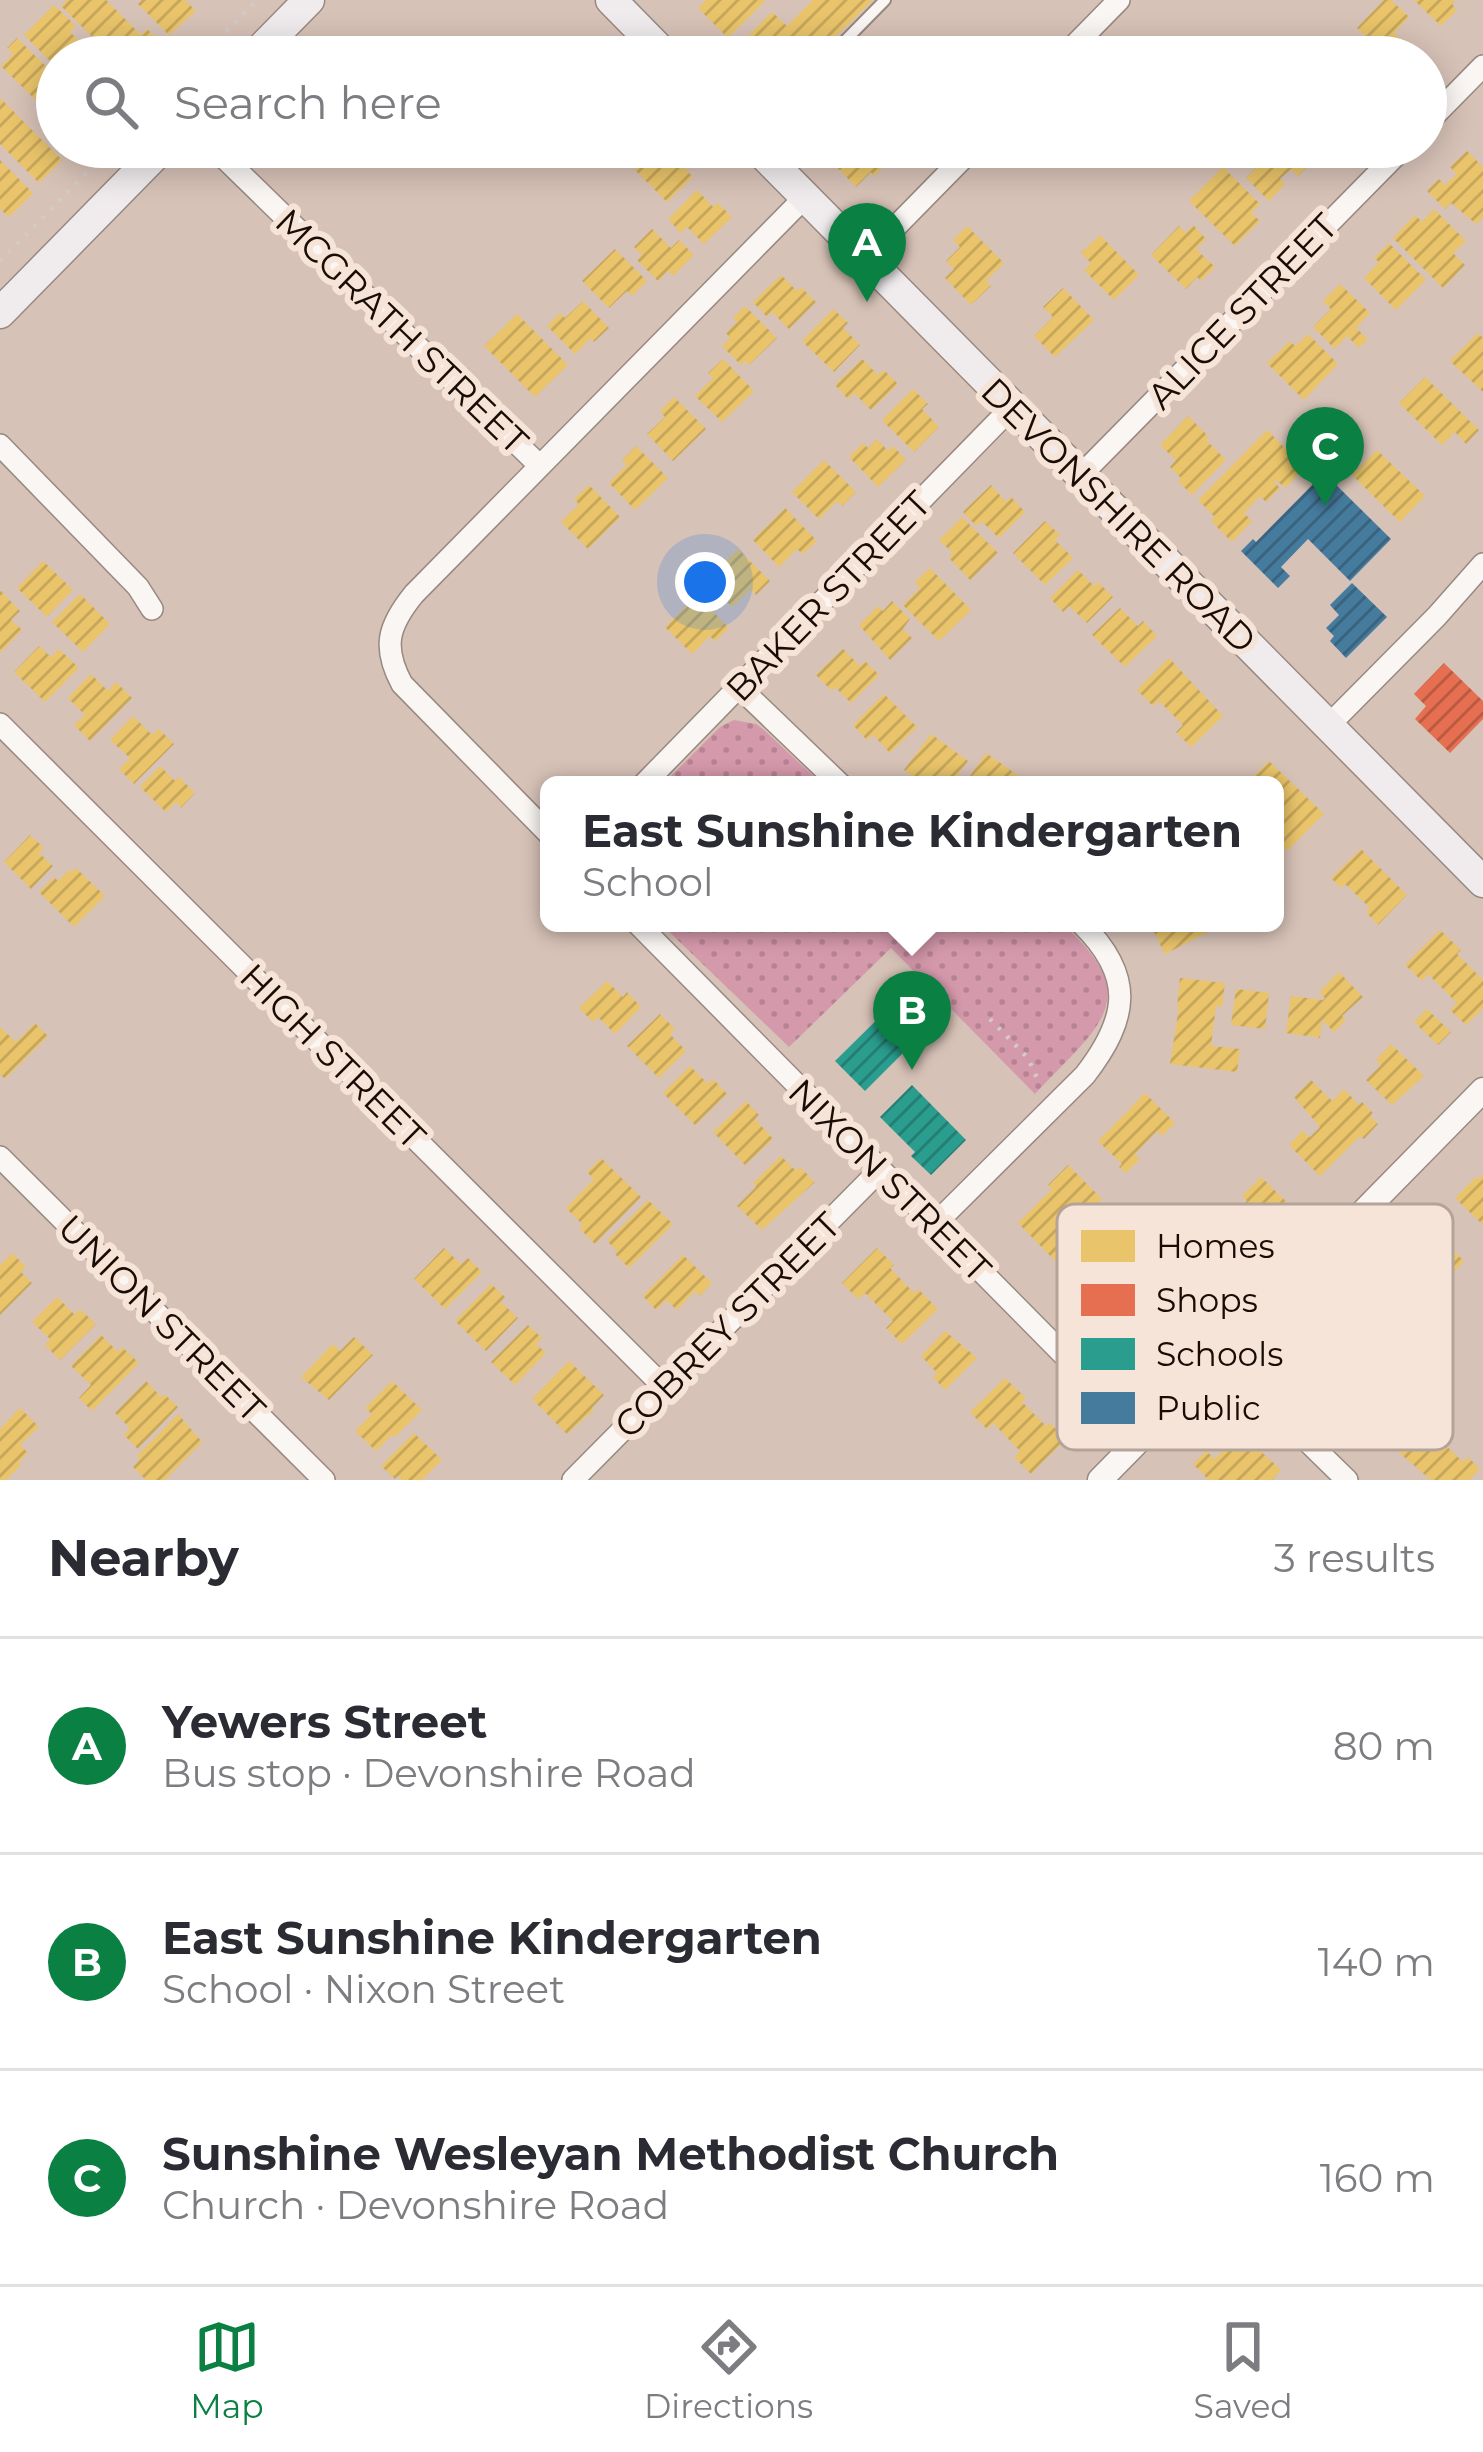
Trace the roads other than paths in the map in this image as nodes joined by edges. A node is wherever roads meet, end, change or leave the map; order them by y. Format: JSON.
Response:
{"nodes":[{"id":1,"x":309,"y":0,"type":"edge"},
{"id":2,"x":611,"y":0,"type":"edge"},
{"id":3,"x":885,"y":0,"type":"edge"},
{"id":4,"x":1119,"y":0,"type":"edge"},
{"id":5,"x":274,"y":36,"type":"edge"},
{"id":6,"x":647,"y":36,"type":"edge"},
{"id":7,"x":850,"y":36,"type":"edge"},
{"id":8,"x":1084,"y":36,"type":"edge"},
{"id":9,"x":1483,"y":66,"type":"edge"},
{"id":10,"x":1447,"y":103,"type":"edge"},
{"id":11,"x":143,"y":168,"type":"edge"},
{"id":12,"x":235,"y":168,"type":"edge"},
{"id":13,"x":777,"y":168,"type":"edge"},
{"id":14,"x":953,"y":168,"type":"edge"},
{"id":15,"x":1382,"y":168,"type":"edge"},
{"id":16,"x":805,"y":197,"type":"junction"},
{"id":17,"x":865,"y":258,"type":"junction"},
{"id":18,"x":0,"y":313,"type":"edge"},
{"id":19,"x":1013,"y":406,"type":"junction"},
{"id":20,"x":0,"y":445,"type":"edge"},
{"id":21,"x":538,"y":464,"type":"junction"},
{"id":22,"x":1081,"y":475,"type":"junction"},
{"id":23,"x":1483,"y":564,"type":"edge"},
{"id":24,"x":152,"y":610,"type":"dead end"},
{"id":25,"x":739,"y":687,"type":"junction"},
{"id":26,"x":0,"y":724,"type":"edge"},
{"id":27,"x":1328,"y":725,"type":"junction"},
{"id":28,"x":652,"y":776,"type":"edge"},
{"id":29,"x":832,"y":776,"type":"edge"},
{"id":30,"x":540,"y":825,"type":"edge"},
{"id":31,"x":1483,"y":882,"type":"edge"},
{"id":32,"x":646,"y":932,"type":"edge"},
{"id":33,"x":1090,"y":932,"type":"edge"},
{"id":34,"x":1483,"y":1090,"type":"edge"},
{"id":35,"x":0,"y":1157,"type":"edge"},
{"id":36,"x":880,"y":1170,"type":"junction"},
{"id":37,"x":1371,"y":1204,"type":"edge"},
{"id":38,"x":934,"y":1225,"type":"junction"},
{"id":39,"x":1057,"y":1349,"type":"edge"},
{"id":40,"x":665,"y":1388,"type":"junction"},
{"id":41,"x":1130,"y":1450,"type":"edge"},
{"id":42,"x":1316,"y":1450,"type":"edge"},
{"id":43,"x":324,"y":1480,"type":"edge"},
{"id":44,"x":573,"y":1480,"type":"edge"},
{"id":45,"x":1100,"y":1480,"type":"edge"},
{"id":46,"x":1347,"y":1480,"type":"edge"}],
"edges":[{"from":1,"to":5,"type":"main road"},
{"from":2,"to":6,"type":"main road"},
{"from":3,"to":7,"type":"lane"},
{"from":4,"to":8,"type":"street"},
{"from":9,"to":10,"type":"street"},
{"from":11,"to":18,"type":"main road"},
{"from":12,"to":21,"type":"street","name":"MCGRATH STREET"},
{"from":13,"to":16,"type":"main road","name":"DEVONSHIRE ROAD"},
{"from":14,"to":17,"type":"street"},
{"from":15,"to":22,"type":"street","name":"ALICE STREET"},
{"from":16,"to":17,"type":"main road","name":"DEVONSHIRE ROAD"},
{"from":16,"to":21,"type":"street"},
{"from":17,"to":19,"type":"main road","name":"DEVONSHIRE ROAD"},
{"from":19,"to":22,"type":"main road","name":"DEVONSHIRE ROAD"},
{"from":19,"to":25,"type":"street","name":"BAKER STREET"},
{"from":20,"to":24,"type":"street"},
{"from":21,"to":30,"type":"street"},
{"from":22,"to":27,"type":"main road","name":"DEVONSHIRE ROAD"},
{"from":23,"to":27,"type":"street"},
{"from":25,"to":28,"type":"street","name":"BAKER STREET"},
{"from":25,"to":29,"type":"street"},
{"from":26,"to":40,"type":"street","name":"HIGH STREET"},
{"from":27,"to":31,"type":"main road","name":"DEVONSHIRE ROAD"},
{"from":32,"to":36,"type":"street","name":"NIXON STREET"},
{"from":33,"to":38,"type":"street"},
{"from":34,"to":37,"type":"street"},
{"from":35,"to":43,"type":"street","name":"UNION STREET"},
{"from":36,"to":38,"type":"street","name":"NIXON STREET"},
{"from":36,"to":40,"type":"street","name":"COBREY STREET"},
{"from":38,"to":39,"type":"street","name":"NIXON STREET"},
{"from":40,"to":44,"type":"street","name":"COBREY STREET"},
{"from":41,"to":45,"type":"street"},
{"from":42,"to":46,"type":"street"}]}
